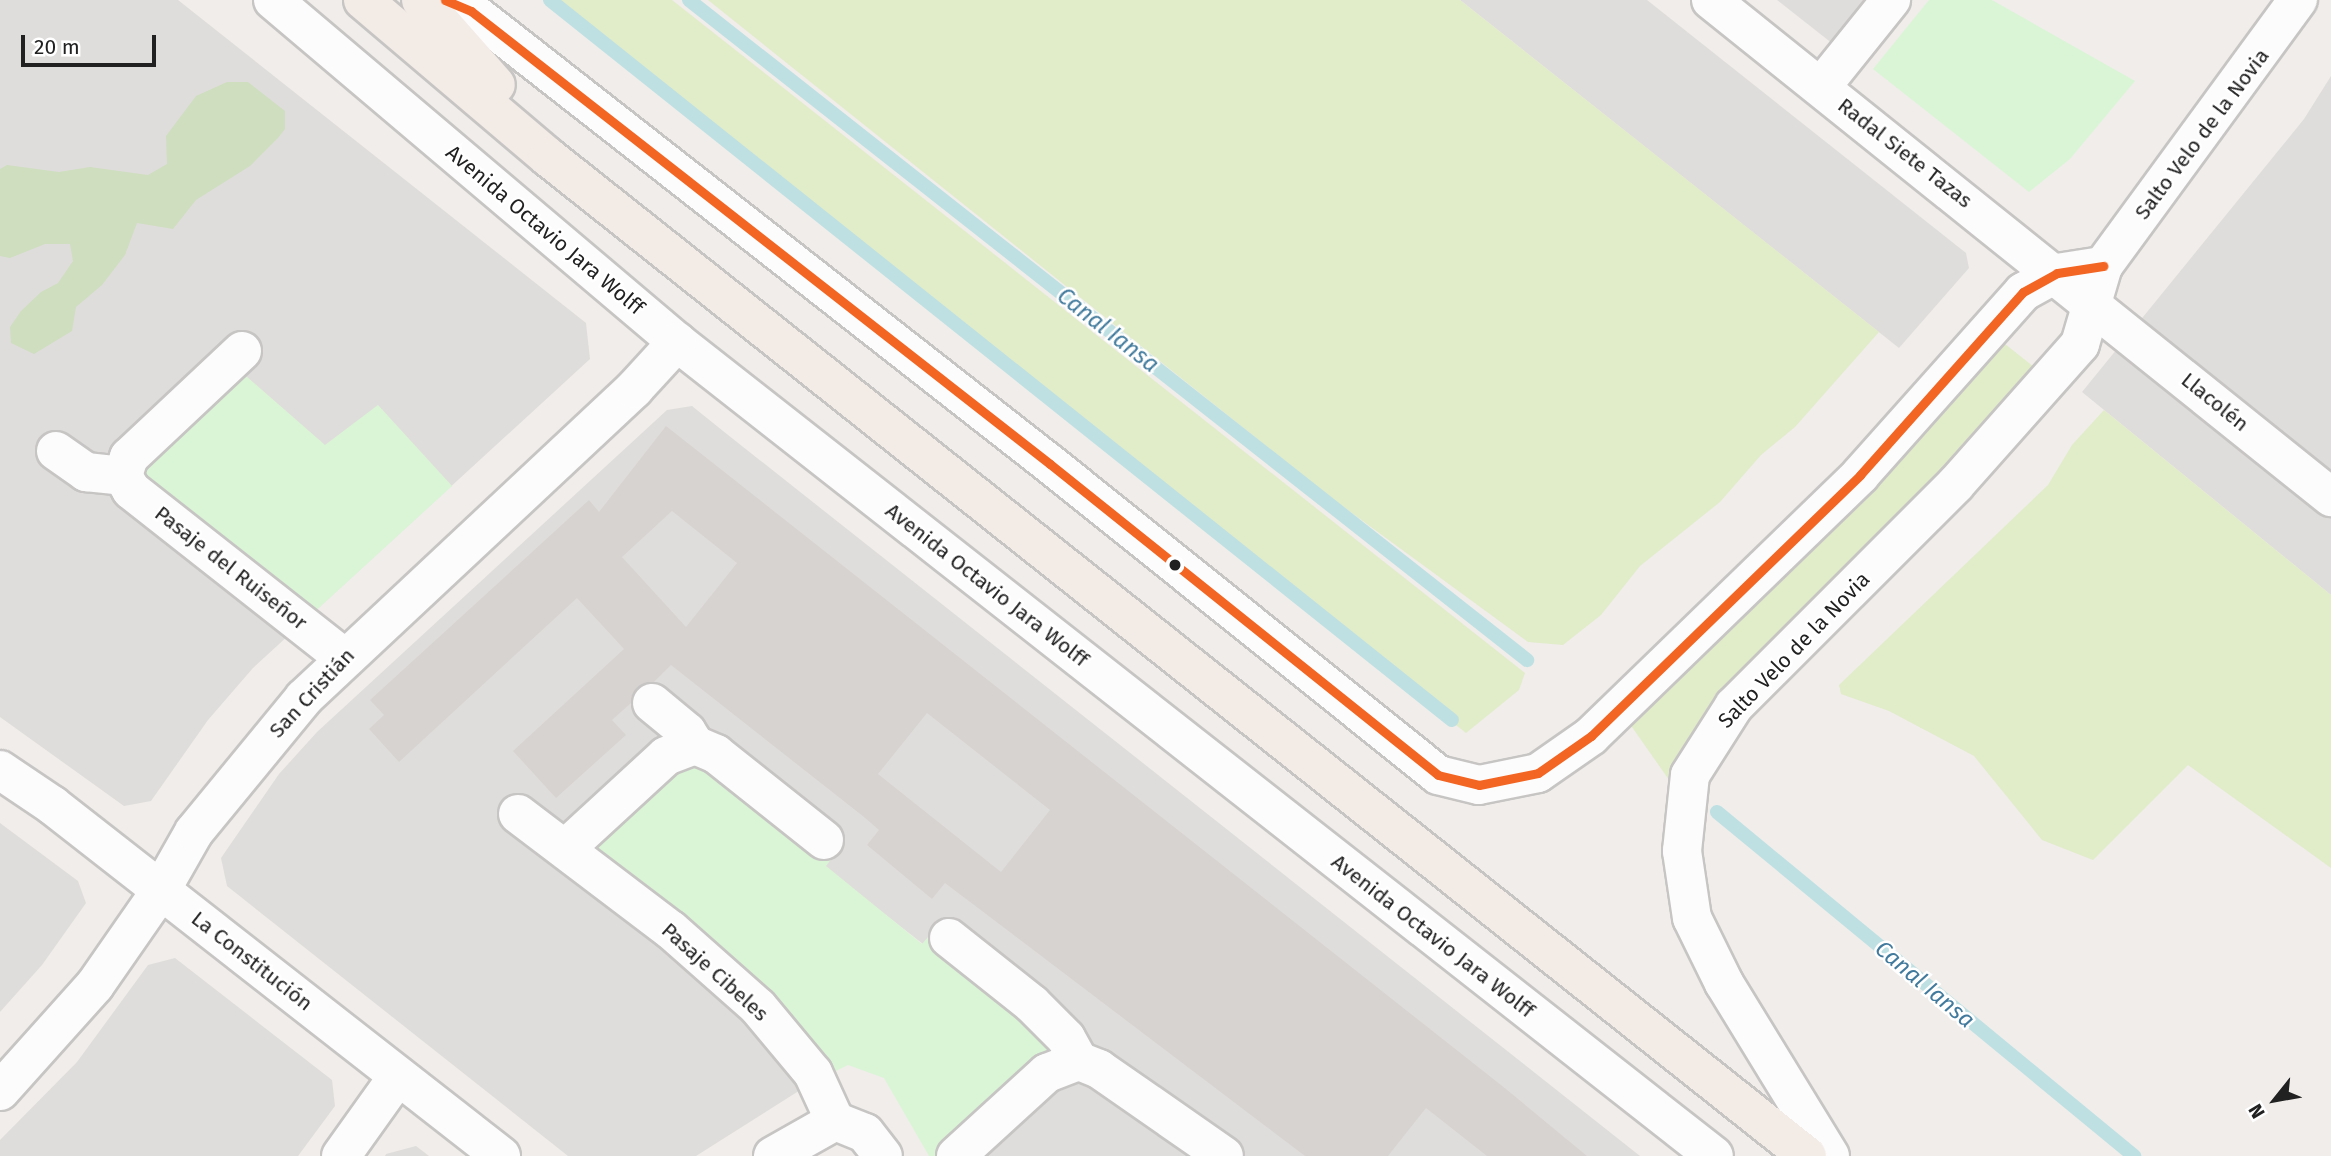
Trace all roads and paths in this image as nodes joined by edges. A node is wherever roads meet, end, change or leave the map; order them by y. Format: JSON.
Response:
{"nodes":[{"id":1,"x":273,"y":0,"type":"edge"},
{"id":2,"x":363,"y":0,"type":"edge"},
{"id":3,"x":421,"y":0,"type":"edge"},
{"id":4,"x":445,"y":0,"type":"edge"},
{"id":5,"x":1711,"y":0,"type":"edge"},
{"id":6,"x":1891,"y":0,"type":"edge"},
{"id":7,"x":2298,"y":0,"type":"edge"},
{"id":8,"x":1821,"y":87,"type":"junction"},
{"id":9,"x":548,"y":157,"type":"junction"},
{"id":10,"x":2103,"y":266,"type":"junction"},
{"id":11,"x":2057,"y":274,"type":"junction"},
{"id":12,"x":2097,"y":305,"type":"junction"},
{"id":13,"x":677,"y":342,"type":"junction"},
{"id":14,"x":242,"y":351,"type":"dead end"},
{"id":15,"x":56,"y":451,"type":"dead end"},
{"id":16,"x":123,"y":475,"type":"junction"},
{"id":17,"x":2326,"y":483,"type":"edge"},
{"id":18,"x":343,"y":657,"type":"junction"},
{"id":19,"x":652,"y":703,"type":"dead end"},
{"id":20,"x":695,"y":745,"type":"junction"},
{"id":21,"x":0,"y":770,"type":"edge"},
{"id":22,"x":518,"y":814,"type":"dead end"},
{"id":23,"x":824,"y":840,"type":"dead end"},
{"id":24,"x":565,"y":849,"type":"junction"},
{"id":25,"x":161,"y":890,"type":"junction"},
{"id":26,"x":948,"y":937,"type":"dead end"},
{"id":27,"x":1079,"y":1061,"type":"junction"},
{"id":28,"x":398,"y":1076,"type":"junction"},
{"id":29,"x":0,"y":1091,"type":"edge"},
{"id":30,"x":835,"y":1121,"type":"junction"},
{"id":31,"x":341,"y":1156,"type":"edge"},
{"id":32,"x":501,"y":1156,"type":"edge"},
{"id":33,"x":773,"y":1156,"type":"edge"},
{"id":34,"x":883,"y":1156,"type":"edge"},
{"id":35,"x":956,"y":1156,"type":"edge"},
{"id":36,"x":1224,"y":1156,"type":"edge"},
{"id":37,"x":1714,"y":1156,"type":"edge"},
{"id":38,"x":1807,"y":1156,"type":"edge"},
{"id":39,"x":1830,"y":1156,"type":"edge"}],
"edges":[{"from":1,"to":13,"type":"street","name":"Avenida Octavio Jara Wolff"},
{"from":2,"to":9,"type":"main road"},
{"from":3,"to":9,"type":"main road"},
{"from":4,"to":11,"type":"street"},
{"from":5,"to":8,"type":"street","name":"Radal Siete Tazas"},
{"from":6,"to":8,"type":"street"},
{"from":7,"to":10,"type":"street","name":"Salto Velo de la Novia"},
{"from":8,"to":11,"type":"street","name":"Radal Siete Tazas"},
{"from":9,"to":38,"type":"main road"},
{"from":10,"to":11,"type":"street"},
{"from":10,"to":12,"type":"street","name":"Salto Velo de la Novia"},
{"from":11,"to":12,"type":"street","name":"Radal Siete Tazas"},
{"from":12,"to":17,"type":"street","name":"Llacolén"},
{"from":12,"to":39,"type":"street","name":"Salto Velo de la Novia"},
{"from":13,"to":18,"type":"street","name":"San Cristián"},
{"from":13,"to":37,"type":"street","name":"Avenida Octavio Jara Wolff"},
{"from":14,"to":16,"type":"street"},
{"from":15,"to":16,"type":"street"},
{"from":16,"to":18,"type":"street","name":"Pasaje del Ruiseñor"},
{"from":18,"to":25,"type":"street","name":"San Cristián"},
{"from":19,"to":20,"type":"street"},
{"from":20,"to":23,"type":"street"},
{"from":20,"to":24,"type":"street"},
{"from":21,"to":25,"type":"street","name":"La Constitución"},
{"from":22,"to":24,"type":"street","name":"Pasaje Cibeles"},
{"from":24,"to":30,"type":"street","name":"Pasaje Cibeles"},
{"from":25,"to":28,"type":"street","name":"La Constitución"},
{"from":25,"to":29,"type":"street","name":"San Cristián"},
{"from":26,"to":27,"type":"street"},
{"from":27,"to":35,"type":"street"},
{"from":27,"to":36,"type":"street"},
{"from":28,"to":31,"type":"street"},
{"from":28,"to":32,"type":"street","name":"La Constitución"},
{"from":30,"to":33,"type":"street"},
{"from":30,"to":34,"type":"street"}]}
